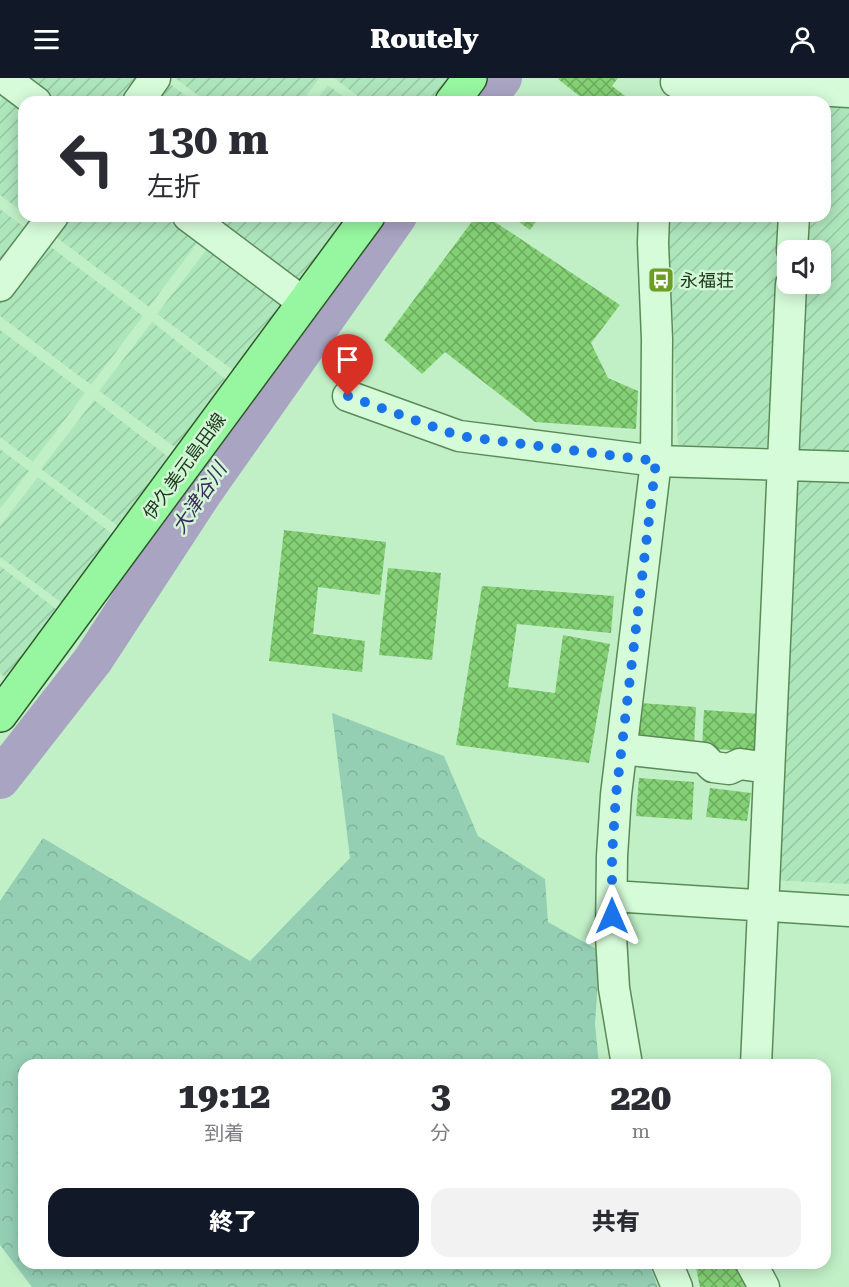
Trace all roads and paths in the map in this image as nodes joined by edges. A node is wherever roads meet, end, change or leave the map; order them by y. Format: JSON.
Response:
{"nodes":[{"id":1,"x":4,"y":78,"type":"edge"},
{"id":2,"x":156,"y":78,"type":"edge"},
{"id":3,"x":470,"y":78,"type":"edge"},
{"id":4,"x":675,"y":87,"type":"edge"},
{"id":5,"x":849,"y":92,"type":"edge"},
{"id":6,"x":28,"y":96,"type":"edge"},
{"id":7,"x":142,"y":96,"type":"edge"},
{"id":8,"x":456,"y":96,"type":"edge"},
{"id":9,"x":800,"y":96,"type":"edge"},
{"id":10,"x":48,"y":222,"type":"edge"},
{"id":11,"x":196,"y":222,"type":"edge"},
{"id":12,"x":364,"y":222,"type":"edge"},
{"id":13,"x":654,"y":222,"type":"edge"},
{"id":14,"x":794,"y":222,"type":"edge"},
{"id":15,"x":793,"y":240,"type":"edge"},
{"id":16,"x":0,"y":286,"type":"edge"},
{"id":17,"x":791,"y":294,"type":"edge"},
{"id":18,"x":304,"y":303,"type":"junction"},
{"id":19,"x":348,"y":396,"type":"dead end"},
{"id":20,"x":656,"y":461,"type":"junction"},
{"id":21,"x":782,"y":465,"type":"junction"},
{"id":22,"x":849,"y":467,"type":"edge"},
{"id":23,"x":0,"y":715,"type":"edge"},
{"id":24,"x":622,"y":748,"type":"junction"},
{"id":25,"x":769,"y":768,"type":"junction"},
{"id":26,"x":612,"y":896,"type":"junction"},
{"id":27,"x":762,"y":906,"type":"junction"},
{"id":28,"x":849,"y":911,"type":"edge"},
{"id":29,"x":626,"y":1059,"type":"edge"},
{"id":30,"x":756,"y":1059,"type":"edge"},
{"id":31,"x":669,"y":1269,"type":"edge"},
{"id":32,"x":754,"y":1269,"type":"edge"},
{"id":33,"x":676,"y":1287,"type":"edge"},
{"id":34,"x":764,"y":1287,"type":"edge"}],
"edges":[{"from":1,"to":6,"type":"street"},
{"from":2,"to":7,"type":"street"},
{"from":3,"to":8,"type":"main road"},
{"from":4,"to":9,"type":"street"},
{"from":5,"to":9,"type":"street"},
{"from":10,"to":16,"type":"street"},
{"from":11,"to":18,"type":"street"},
{"from":12,"to":18,"type":"main road","name":"伊久美元島田線"},
{"from":13,"to":20,"type":"street"},
{"from":14,"to":15,"type":"street"},
{"from":17,"to":21,"type":"street"},
{"from":18,"to":23,"type":"main road","name":"伊久美元島田線"},
{"from":19,"to":20,"type":"street"},
{"from":20,"to":21,"type":"street"},
{"from":20,"to":24,"type":"street"},
{"from":21,"to":22,"type":"street"},
{"from":21,"to":25,"type":"street"},
{"from":24,"to":25,"type":"street"},
{"from":24,"to":26,"type":"street"},
{"from":25,"to":27,"type":"street"},
{"from":26,"to":27,"type":"street"},
{"from":26,"to":29,"type":"street"},
{"from":27,"to":28,"type":"street"},
{"from":27,"to":30,"type":"street"},
{"from":31,"to":33,"type":"street"},
{"from":32,"to":34,"type":"street"}]}
